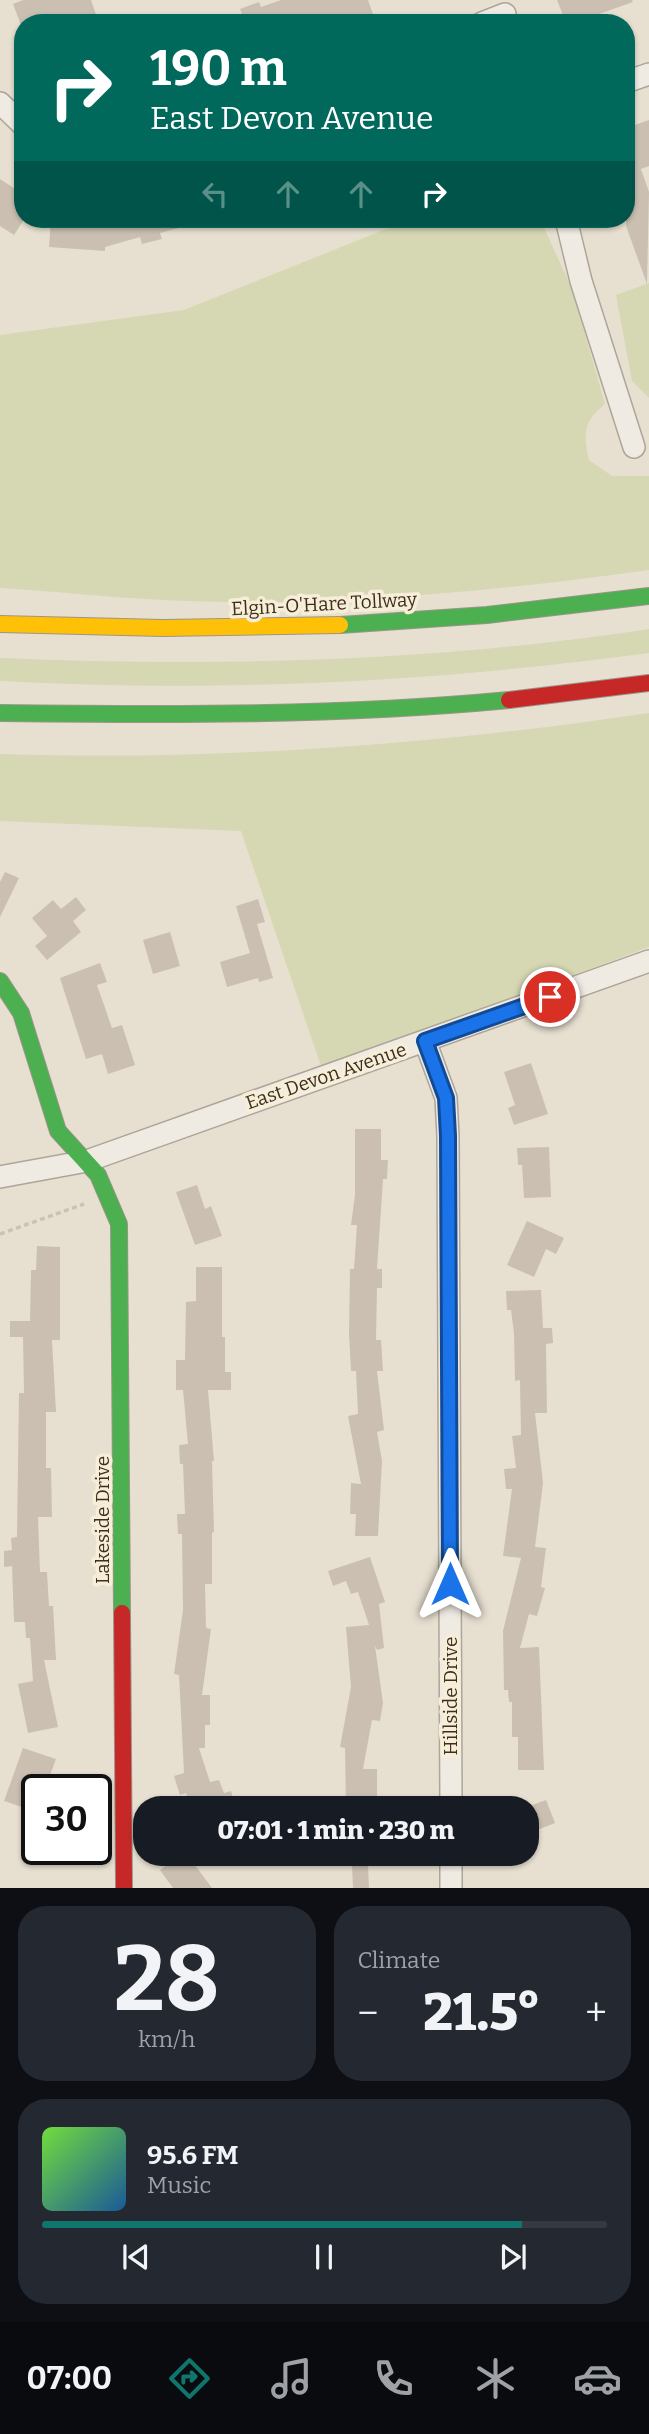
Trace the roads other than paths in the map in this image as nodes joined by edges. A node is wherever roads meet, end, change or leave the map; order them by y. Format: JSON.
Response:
{"nodes":[{"id":1,"x":0,"y":103,"type":"edge"},
{"id":2,"x":14,"y":116,"type":"edge"},
{"id":3,"x":568,"y":228,"type":"edge"},
{"id":4,"x":634,"y":447,"type":"dead end"},
{"id":5,"x":649,"y":596,"type":"edge"},
{"id":6,"x":0,"y":607,"type":"edge"},
{"id":7,"x":0,"y":624,"type":"edge"},
{"id":8,"x":72,"y":628,"type":"junction"},
{"id":9,"x":649,"y":683,"type":"edge"},
{"id":10,"x":0,"y":713,"type":"edge"},
{"id":11,"x":649,"y":961,"type":"edge"},
{"id":12,"x":0,"y":981,"type":"edge"},
{"id":13,"x":425,"y":1041,"type":"junction"},
{"id":14,"x":87,"y":1161,"type":"junction"},
{"id":15,"x":0,"y":1177,"type":"edge"},
{"id":16,"x":451,"y":1796,"type":"edge"},
{"id":17,"x":451,"y":1866,"type":"edge"},
{"id":18,"x":124,"y":1888,"type":"edge"},
{"id":19,"x":451,"y":1888,"type":"edge"}],
"edges":[{"from":1,"to":2,"type":"street"},
{"from":3,"to":4,"type":"street"},
{"from":5,"to":8,"type":"main road","name":"Elgin-O'Hare Tollway"},
{"from":6,"to":8,"type":"main road"},
{"from":7,"to":8,"type":"main road","name":"Elgin-O'Hare Tollway"},
{"from":9,"to":10,"type":"main road"},
{"from":11,"to":13,"type":"street","name":"East Devon Avenue"},
{"from":12,"to":14,"type":"main road","name":"Lakeside Drive"},
{"from":13,"to":14,"type":"street","name":"East Devon Avenue"},
{"from":13,"to":16,"type":"street","name":"Hillside Drive"},
{"from":14,"to":15,"type":"street","name":"East Devon Avenue"},
{"from":14,"to":18,"type":"main road","name":"Lakeside Drive"},
{"from":17,"to":19,"type":"street"}]}
